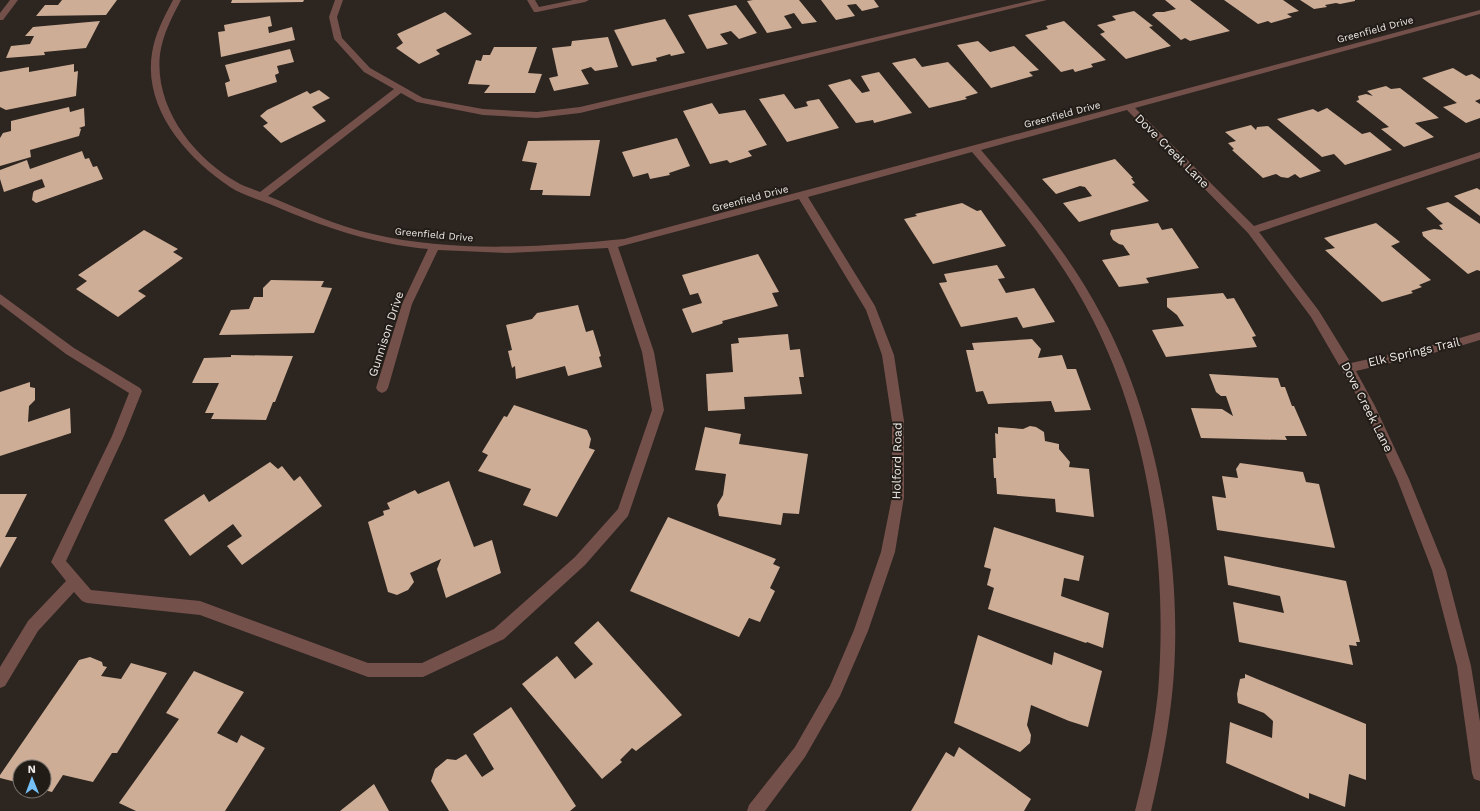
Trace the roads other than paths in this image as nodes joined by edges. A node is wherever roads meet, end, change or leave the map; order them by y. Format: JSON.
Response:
{"nodes":[{"id":1,"x":177,"y":0,"type":"edge"},
{"id":2,"x":340,"y":0,"type":"edge"},
{"id":3,"x":531,"y":0,"type":"edge"},
{"id":4,"x":585,"y":0,"type":"edge"},
{"id":5,"x":1042,"y":0,"type":"edge"},
{"id":6,"x":14,"y":1,"type":"edge"},
{"id":7,"x":0,"y":2,"type":"edge"},
{"id":8,"x":1480,"y":12,"type":"edge"},
{"id":9,"x":0,"y":18,"type":"edge"},
{"id":10,"x":400,"y":89,"type":"junction"},
{"id":11,"x":1129,"y":107,"type":"junction"},
{"id":12,"x":975,"y":149,"type":"junction"},
{"id":13,"x":1480,"y":155,"type":"edge"},
{"id":14,"x":261,"y":196,"type":"junction"},
{"id":15,"x":802,"y":196,"type":"junction"},
{"id":16,"x":1252,"y":230,"type":"junction"},
{"id":17,"x":612,"y":245,"type":"junction"},
{"id":18,"x":435,"y":246,"type":"junction"},
{"id":19,"x":0,"y":298,"type":"edge"},
{"id":20,"x":1480,"y":336,"type":"edge"},
{"id":21,"x":1348,"y":368,"type":"junction"},
{"id":22,"x":382,"y":388,"type":"dead end"},
{"id":23,"x":74,"y":582,"type":"junction"},
{"id":24,"x":0,"y":682,"type":"edge"},
{"id":25,"x":1480,"y":773,"type":"edge"},
{"id":26,"x":755,"y":811,"type":"edge"},
{"id":27,"x":1143,"y":811,"type":"edge"}],
"edges":[{"from":1,"to":14,"type":"street","name":"Greenfield Drive"},
{"from":2,"to":10,"type":"street"},
{"from":3,"to":4,"type":"street"},
{"from":5,"to":10,"type":"street"},
{"from":6,"to":7,"type":"street"},
{"from":6,"to":9,"type":"street"},
{"from":8,"to":11,"type":"street","name":"Greenfield Drive"},
{"from":10,"to":14,"type":"street"},
{"from":11,"to":12,"type":"street","name":"Greenfield Drive"},
{"from":11,"to":16,"type":"street","name":"Dove Creek Lane"},
{"from":12,"to":15,"type":"street","name":"Greenfield Drive"},
{"from":12,"to":27,"type":"street"},
{"from":13,"to":16,"type":"street"},
{"from":14,"to":18,"type":"street","name":"Greenfield Drive"},
{"from":15,"to":17,"type":"street","name":"Greenfield Drive"},
{"from":15,"to":26,"type":"street","name":"Holford Road"},
{"from":16,"to":21,"type":"street","name":"Dove Creek Lane"},
{"from":17,"to":18,"type":"street","name":"Greenfield Drive"},
{"from":17,"to":23,"type":"street"},
{"from":18,"to":22,"type":"street","name":"Gunnison Drive"},
{"from":19,"to":23,"type":"street"},
{"from":20,"to":21,"type":"street","name":"Elk Springs Trail"},
{"from":21,"to":25,"type":"street","name":"Dove Creek Lane"},
{"from":23,"to":24,"type":"street"}]}
